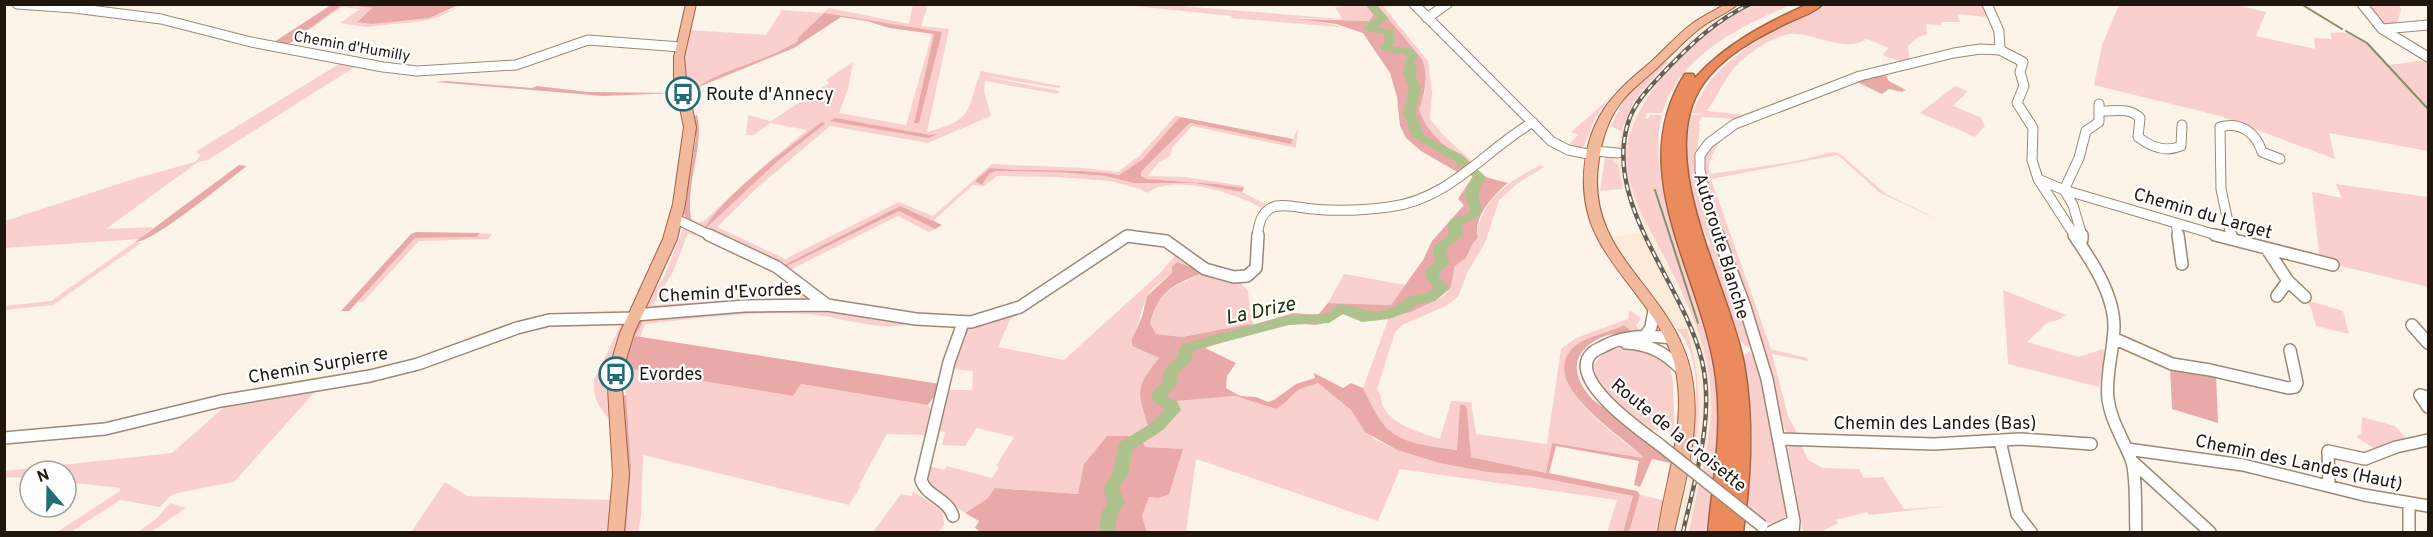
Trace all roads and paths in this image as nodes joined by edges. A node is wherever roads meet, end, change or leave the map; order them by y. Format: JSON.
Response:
{"nodes":[{"id":1,"x":17,"y":4,"type":"edge"},
{"id":2,"x":691,"y":4,"type":"edge"},
{"id":3,"x":1414,"y":4,"type":"edge"},
{"id":4,"x":1447,"y":4,"type":"edge"},
{"id":5,"x":1733,"y":4,"type":"edge"},
{"id":6,"x":1802,"y":4,"type":"edge"},
{"id":7,"x":1818,"y":4,"type":"edge"},
{"id":8,"x":1987,"y":4,"type":"edge"},
{"id":9,"x":2362,"y":4,"type":"edge"},
{"id":10,"x":61,"y":6,"type":"edge"},
{"id":11,"x":1427,"y":18,"type":"junction"},
{"id":12,"x":2428,"y":25,"type":"edge"},
{"id":13,"x":2382,"y":29,"type":"junction"},
{"id":14,"x":681,"y":47,"type":"junction"},
{"id":15,"x":2000,"y":50,"type":"junction"},
{"id":16,"x":2428,"y":57,"type":"edge"},
{"id":17,"x":1533,"y":123,"type":"junction"},
{"id":18,"x":2182,"y":125,"type":"dead end"},
{"id":19,"x":1594,"y":153,"type":"junction"},
{"id":20,"x":1618,"y":153,"type":"dead end"},
{"id":21,"x":2280,"y":159,"type":"dead end"},
{"id":22,"x":2038,"y":179,"type":"junction"},
{"id":23,"x":2064,"y":190,"type":"junction"},
{"id":24,"x":676,"y":219,"type":"junction"},
{"id":25,"x":2176,"y":223,"type":"junction"},
{"id":26,"x":2229,"y":239,"type":"junction"},
{"id":27,"x":2077,"y":240,"type":"junction"},
{"id":28,"x":2267,"y":249,"type":"junction"},
{"id":29,"x":2182,"y":264,"type":"dead end"},
{"id":30,"x":2333,"y":265,"type":"dead end"},
{"id":31,"x":2288,"y":281,"type":"junction"},
{"id":32,"x":2277,"y":296,"type":"dead end"},
{"id":33,"x":2305,"y":297,"type":"dead end"},
{"id":34,"x":827,"y":305,"type":"junction"},
{"id":35,"x":1654,"y":310,"type":"junction"},
{"id":36,"x":634,"y":317,"type":"junction"},
{"id":37,"x":963,"y":323,"type":"junction"},
{"id":38,"x":2412,"y":325,"type":"dead end"},
{"id":39,"x":2113,"y":338,"type":"junction"},
{"id":40,"x":1672,"y":339,"type":"junction"},
{"id":41,"x":1647,"y":340,"type":"junction"},
{"id":42,"x":2428,"y":344,"type":"edge"},
{"id":43,"x":2290,"y":351,"type":"dead end"},
{"id":44,"x":1684,"y":373,"type":"junction"},
{"id":45,"x":2428,"y":397,"type":"edge"},
{"id":46,"x":2428,"y":407,"type":"edge"},
{"id":47,"x":4,"y":438,"type":"edge"},
{"id":48,"x":1780,"y":439,"type":"junction"},
{"id":49,"x":2428,"y":440,"type":"edge"},
{"id":50,"x":2000,"y":441,"type":"junction"},
{"id":51,"x":2091,"y":444,"type":"dead end"},
{"id":52,"x":2130,"y":455,"type":"junction"},
{"id":53,"x":2329,"y":486,"type":"junction"},
{"id":54,"x":2409,"y":503,"type":"junction"},
{"id":55,"x":2428,"y":506,"type":"edge"},
{"id":56,"x":953,"y":516,"type":"dead end"},
{"id":57,"x":1794,"y":527,"type":"edge"},
{"id":58,"x":1768,"y":530,"type":"edge"},
{"id":59,"x":616,"y":532,"type":"edge"},
{"id":60,"x":1666,"y":532,"type":"edge"},
{"id":61,"x":1717,"y":532,"type":"edge"},
{"id":62,"x":1734,"y":532,"type":"edge"},
{"id":63,"x":2031,"y":532,"type":"edge"},
{"id":64,"x":2136,"y":532,"type":"edge"},
{"id":65,"x":2210,"y":532,"type":"edge"},
{"id":66,"x":2409,"y":532,"type":"edge"}],
"edges":[{"from":1,"to":10,"type":"street","name":"Chemin d'Humilly"},
{"from":2,"to":14,"type":"main road"},
{"from":3,"to":11,"type":"street"},
{"from":4,"to":11,"type":"street"},
{"from":5,"to":19,"type":"main road"},
{"from":6,"to":61,"type":"highway","name":"Autoroute Blanche"},
{"from":7,"to":62,"type":"highway","name":"Autoroute Blanche"},
{"from":8,"to":15,"type":"street"},
{"from":9,"to":13,"type":"street"},
{"from":10,"to":14,"type":"street","name":"Chemin d'Humilly"},
{"from":11,"to":17,"type":"street"},
{"from":12,"to":13,"type":"street"},
{"from":13,"to":16,"type":"street"},
{"from":14,"to":24,"type":"main road"},
{"from":15,"to":22,"type":"street"},
{"from":15,"to":48,"type":"street"},
{"from":17,"to":19,"type":"street"},
{"from":17,"to":37,"type":"street","name":"Chemin d'Evordes"},
{"from":18,"to":23,"type":"street"},
{"from":19,"to":20,"type":"street"},
{"from":19,"to":35,"type":"main road"},
{"from":21,"to":26,"type":"street"},
{"from":22,"to":23,"type":"street","name":"Chemin du Larget"},
{"from":22,"to":27,"type":"street"},
{"from":23,"to":25,"type":"street","name":"Chemin du Larget"},
{"from":23,"to":27,"type":"street"},
{"from":24,"to":34,"type":"street","name":"Chemin d'Evordes"},
{"from":24,"to":36,"type":"main road"},
{"from":25,"to":26,"type":"street","name":"Chemin du Larget"},
{"from":25,"to":29,"type":"street"},
{"from":26,"to":28,"type":"street","name":"Chemin du Larget"},
{"from":27,"to":39,"type":"street"},
{"from":28,"to":30,"type":"street","name":"Chemin du Larget"},
{"from":28,"to":31,"type":"street"},
{"from":31,"to":32,"type":"street"},
{"from":31,"to":33,"type":"street"},
{"from":34,"to":36,"type":"street","name":"Chemin d'Evordes"},
{"from":34,"to":37,"type":"street","name":"Chemin d'Evordes"},
{"from":35,"to":40,"type":"main road"},
{"from":35,"to":41,"type":"street"},
{"from":36,"to":47,"type":"street","name":"Chemin Surpierre"},
{"from":36,"to":59,"type":"main road"},
{"from":37,"to":56,"type":"street"},
{"from":38,"to":42,"type":"street"},
{"from":39,"to":43,"type":"street"},
{"from":39,"to":52,"type":"street"},
{"from":40,"to":41,"type":"street","name":"Route de la Croisette"},
{"from":40,"to":44,"type":"main road"},
{"from":41,"to":44,"type":"street","name":"Route de la Croisette"},
{"from":41,"to":58,"type":"street","name":"Route de la Croisette","bridge":true},
{"from":44,"to":60,"type":"main road"},
{"from":45,"to":46,"type":"street"},
{"from":48,"to":50,"type":"street","name":"Chemin des Landes (Bas)"},
{"from":48,"to":57,"type":"street"},
{"from":49,"to":53,"type":"street"},
{"from":50,"to":51,"type":"street","name":"Chemin des Landes (Bas)"},
{"from":50,"to":63,"type":"street"},
{"from":52,"to":53,"type":"street","name":"Chemin des Landes (Haut)"},
{"from":52,"to":64,"type":"street"},
{"from":52,"to":65,"type":"street"},
{"from":53,"to":54,"type":"street","name":"Chemin des Landes (Haut)"},
{"from":54,"to":55,"type":"street","name":"Chemin des Landes (Haut)"},
{"from":54,"to":66,"type":"street"},
{"from":57,"to":58,"type":"street"}]}
